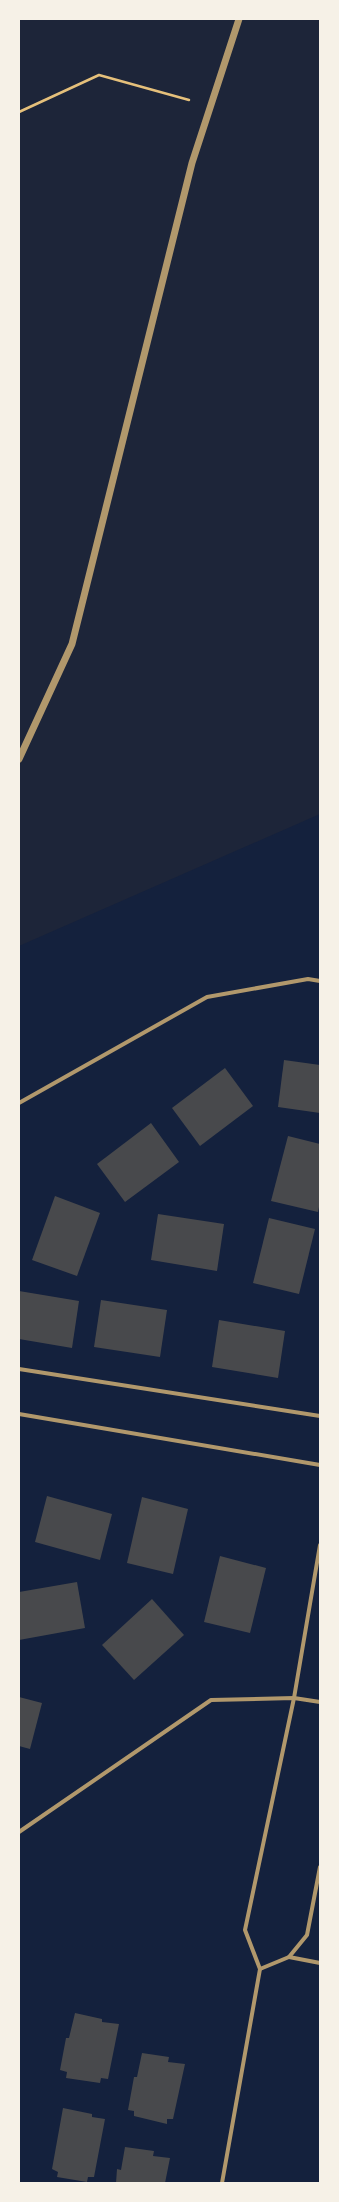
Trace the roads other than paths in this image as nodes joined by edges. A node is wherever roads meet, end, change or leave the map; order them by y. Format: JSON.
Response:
{"nodes":[{"id":1,"x":239,"y":19,"type":"edge"},
{"id":2,"x":19,"y":759,"type":"edge"},
{"id":3,"x":320,"y":981,"type":"edge"},
{"id":4,"x":19,"y":1103,"type":"edge"},
{"id":5,"x":19,"y":1369,"type":"edge"},
{"id":6,"x":19,"y":1414,"type":"edge"},
{"id":7,"x":320,"y":1416,"type":"edge"},
{"id":8,"x":320,"y":1465,"type":"edge"},
{"id":9,"x":320,"y":1545,"type":"edge"},
{"id":10,"x":294,"y":1698,"type":"junction"},
{"id":11,"x":320,"y":1702,"type":"edge"},
{"id":12,"x":19,"y":1832,"type":"edge"},
{"id":13,"x":320,"y":1867,"type":"edge"},
{"id":14,"x":289,"y":1957,"type":"junction"},
{"id":15,"x":320,"y":1963,"type":"edge"},
{"id":16,"x":260,"y":1969,"type":"junction"},
{"id":17,"x":222,"y":2183,"type":"edge"}],
"edges":[{"from":1,"to":2,"type":"street"},
{"from":3,"to":4,"type":"street"},
{"from":5,"to":7,"type":"street"},
{"from":6,"to":8,"type":"street"},
{"from":9,"to":10,"type":"street"},
{"from":10,"to":11,"type":"street"},
{"from":10,"to":12,"type":"street"},
{"from":10,"to":16,"type":"street"},
{"from":13,"to":14,"type":"street"},
{"from":14,"to":15,"type":"street"},
{"from":14,"to":16,"type":"street"},
{"from":16,"to":17,"type":"street"}]}
